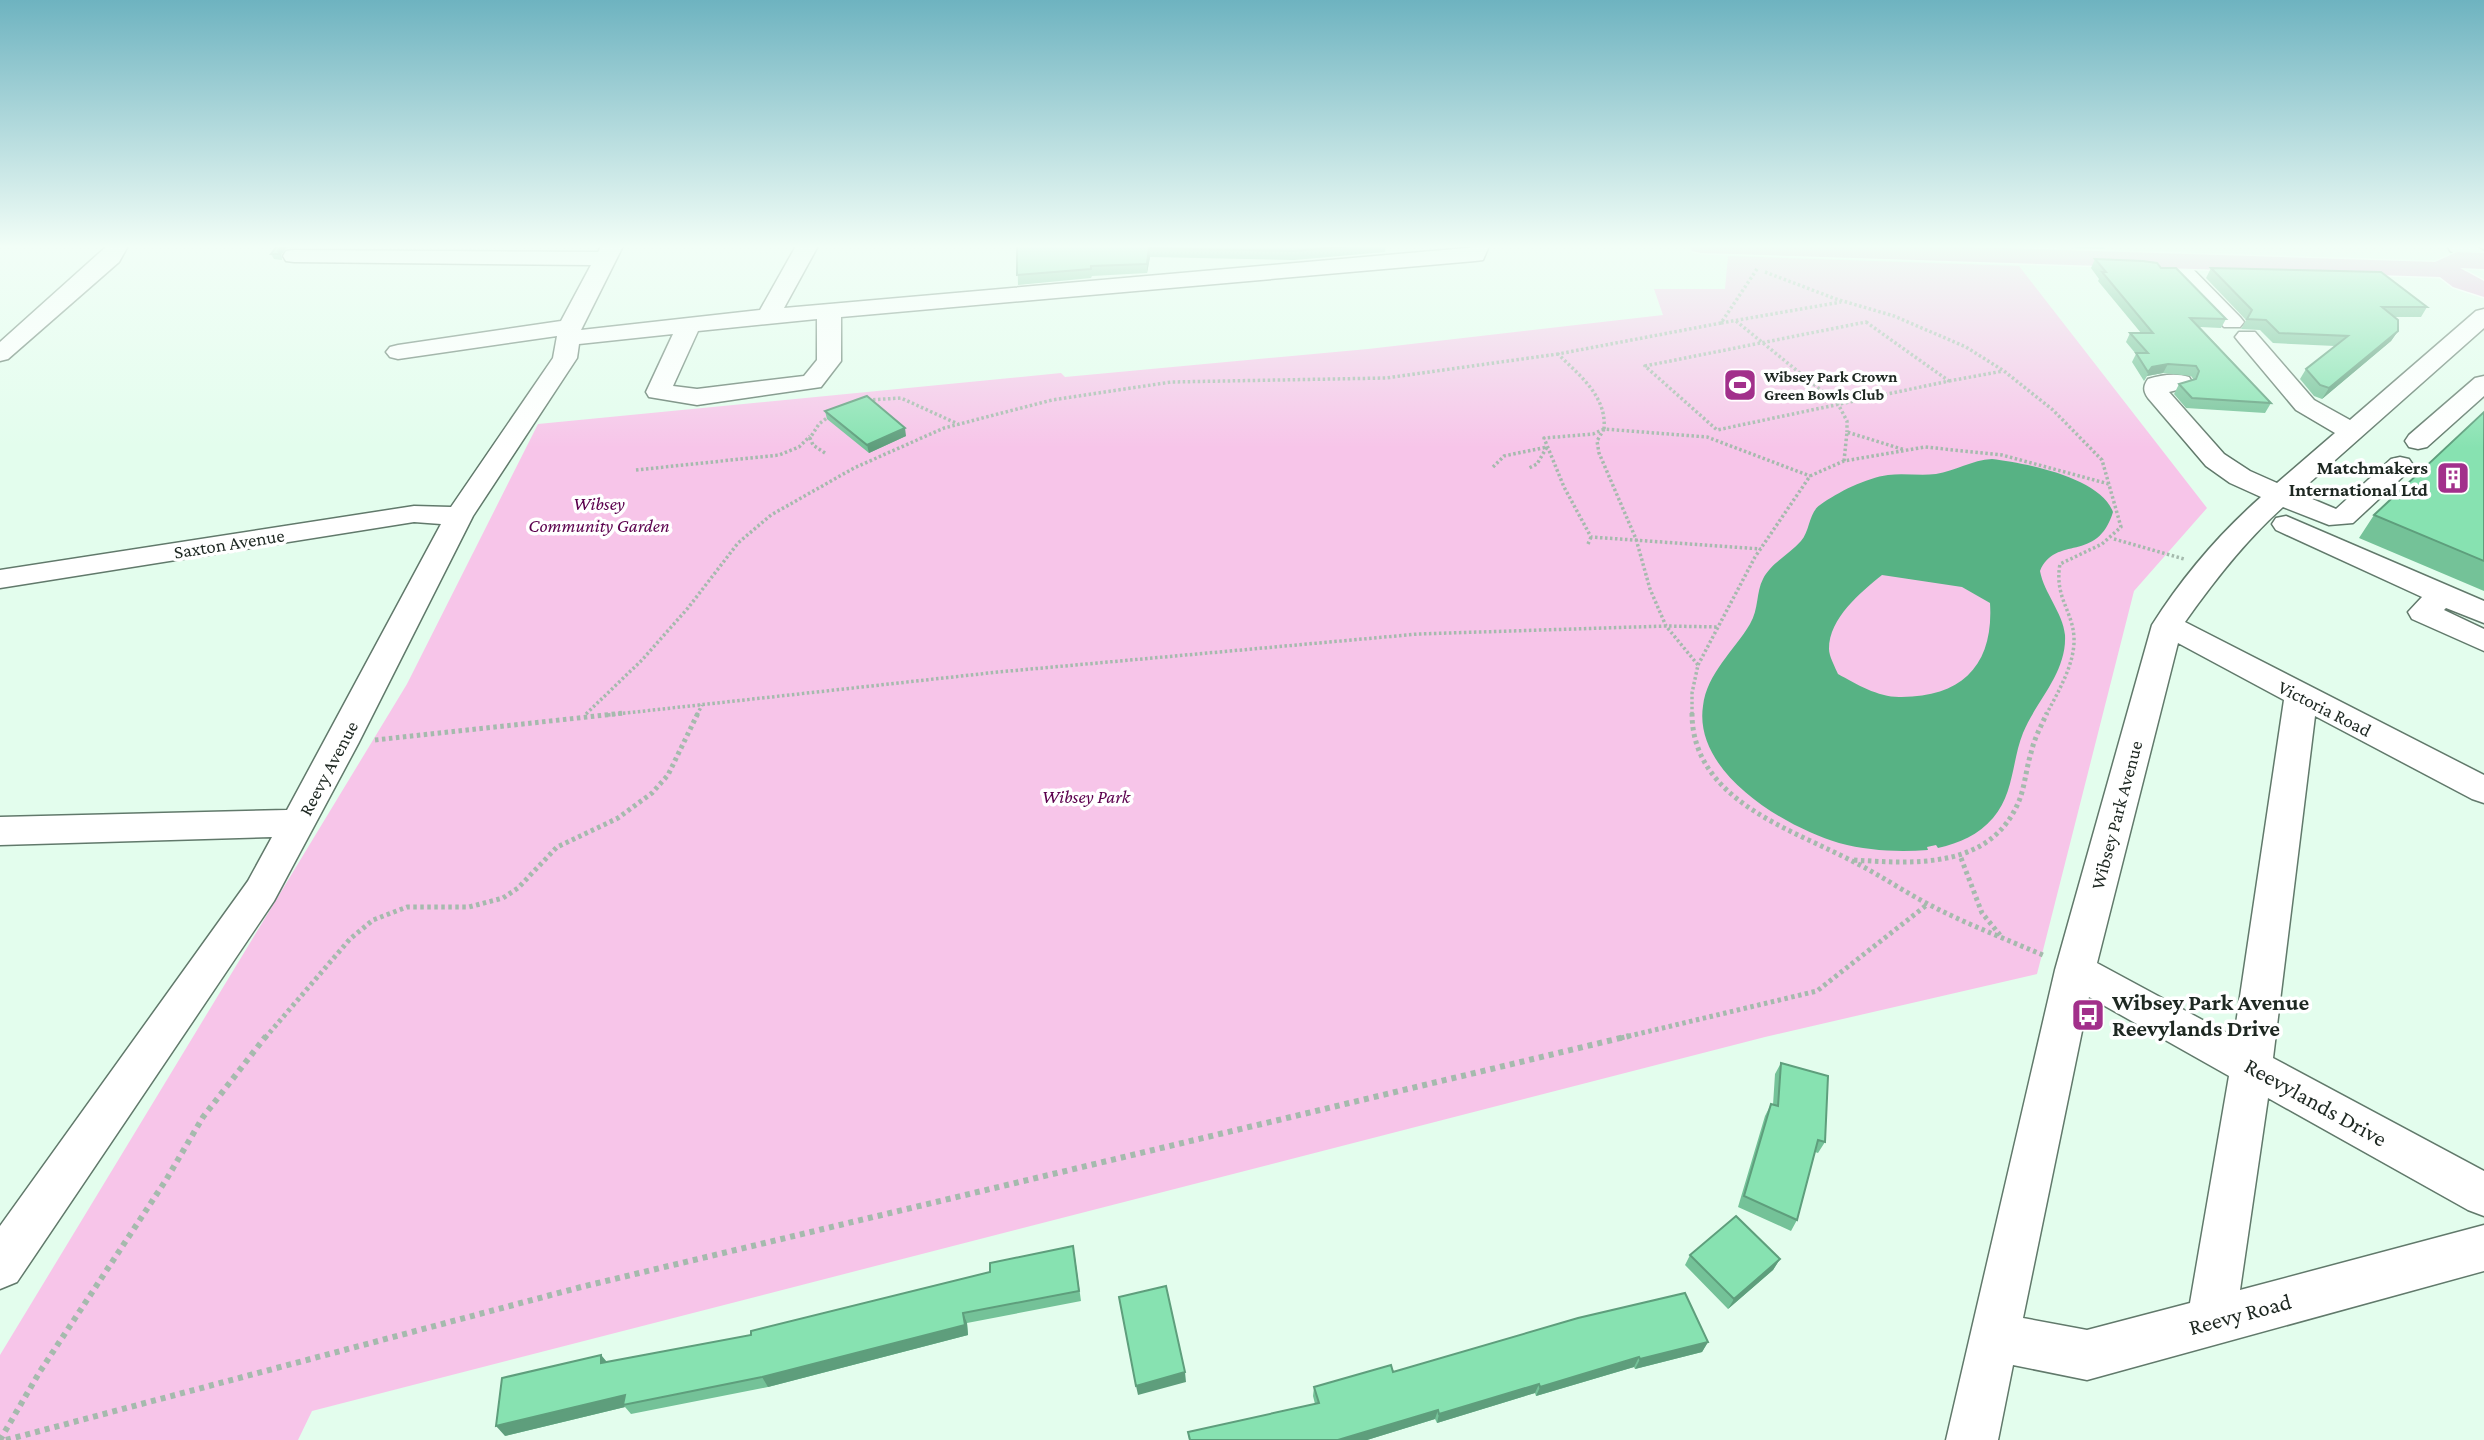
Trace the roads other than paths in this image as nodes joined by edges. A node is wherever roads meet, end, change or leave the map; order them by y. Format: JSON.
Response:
{"nodes":[{"id":1,"x":47,"y":313,"type":"edge"},
{"id":2,"x":579,"y":313,"type":"edge"},
{"id":3,"x":770,"y":313,"type":"edge"},
{"id":4,"x":807,"y":313,"type":"edge"},
{"id":5,"x":829,"y":313,"type":"edge"},
{"id":6,"x":2223,"y":313,"type":"edge"},
{"id":7,"x":2484,"y":316,"type":"edge"},
{"id":8,"x":768,"y":317,"type":"junction"},
{"id":9,"x":689,"y":325,"type":"junction"},
{"id":10,"x":570,"y":333,"type":"junction"},
{"id":11,"x":398,"y":352,"type":"dead end"},
{"id":12,"x":0,"y":354,"type":"edge"},
{"id":13,"x":2437,"y":356,"type":"junction"},
{"id":14,"x":2484,"y":371,"type":"edge"},
{"id":15,"x":2180,"y":382,"type":"edge"},
{"id":16,"x":2484,"y":383,"type":"edge"},
{"id":17,"x":2352,"y":432,"type":"junction"},
{"id":18,"x":2418,"y":441,"type":"dead end"},
{"id":19,"x":2399,"y":465,"type":"dead end"},
{"id":20,"x":2268,"y":506,"type":"junction"},
{"id":21,"x":459,"y":516,"type":"junction"},
{"id":22,"x":0,"y":579,"type":"edge"},
{"id":23,"x":2443,"y":594,"type":"junction"},
{"id":24,"x":2484,"y":613,"type":"edge"},
{"id":25,"x":2167,"y":625,"type":"junction"},
{"id":26,"x":2484,"y":641,"type":"edge"},
{"id":27,"x":2301,"y":695,"type":"junction"},
{"id":28,"x":2484,"y":790,"type":"edge"},
{"id":29,"x":298,"y":823,"type":"junction"},
{"id":30,"x":0,"y":831,"type":"edge"},
{"id":31,"x":2075,"y":970,"type":"junction"},
{"id":32,"x":2251,"y":1067,"type":"junction"},
{"id":33,"x":2484,"y":1195,"type":"edge"},
{"id":34,"x":2484,"y":1248,"type":"edge"},
{"id":35,"x":0,"y":1266,"type":"edge"},
{"id":36,"x":2211,"y":1322,"type":"junction"},
{"id":37,"x":1995,"y":1337,"type":"junction"},
{"id":38,"x":1972,"y":1440,"type":"edge"}],
"edges":[{"from":1,"to":12,"type":"street"},
{"from":2,"to":10,"type":"street","name":"Reevy Avenue"},
{"from":3,"to":8,"type":"street"},
{"from":4,"to":8,"type":"street"},
{"from":5,"to":9,"type":"street"},
{"from":6,"to":17,"type":"street"},
{"from":7,"to":13,"type":"street","name":"Wibsey Park Avenue"},
{"from":8,"to":9,"type":"street"},
{"from":9,"to":10,"type":"street"},
{"from":10,"to":11,"type":"street"},
{"from":10,"to":21,"type":"street","name":"Reevy Avenue"},
{"from":13,"to":14,"type":"street"},
{"from":13,"to":17,"type":"street","name":"Wibsey Park Avenue"},
{"from":15,"to":20,"type":"street"},
{"from":16,"to":18,"type":"street"},
{"from":17,"to":20,"type":"street","name":"Wibsey Park Avenue"},
{"from":19,"to":20,"type":"street"},
{"from":20,"to":23,"type":"street"},
{"from":20,"to":25,"type":"street","name":"Wibsey Park Avenue"},
{"from":21,"to":22,"type":"street","name":"Saxton Avenue"},
{"from":21,"to":29,"type":"street","name":"Reevy Avenue"},
{"from":23,"to":24,"type":"street"},
{"from":23,"to":26,"type":"street"},
{"from":25,"to":27,"type":"street","name":"Victoria Road"},
{"from":25,"to":31,"type":"street","name":"Wibsey Park Avenue"},
{"from":27,"to":28,"type":"street","name":"Victoria Road"},
{"from":27,"to":32,"type":"street"},
{"from":29,"to":30,"type":"street"},
{"from":29,"to":35,"type":"street","name":"Reevy Avenue"},
{"from":31,"to":32,"type":"street","name":"Reevylands Drive"},
{"from":31,"to":37,"type":"street","name":"Wibsey Park Avenue"},
{"from":32,"to":33,"type":"street","name":"Reevylands Drive"},
{"from":32,"to":36,"type":"street"},
{"from":34,"to":36,"type":"street","name":"Reevy Road"},
{"from":36,"to":37,"type":"street","name":"Reevy Road"},
{"from":37,"to":38,"type":"street","name":"Wibsey Park Avenue"}]}
